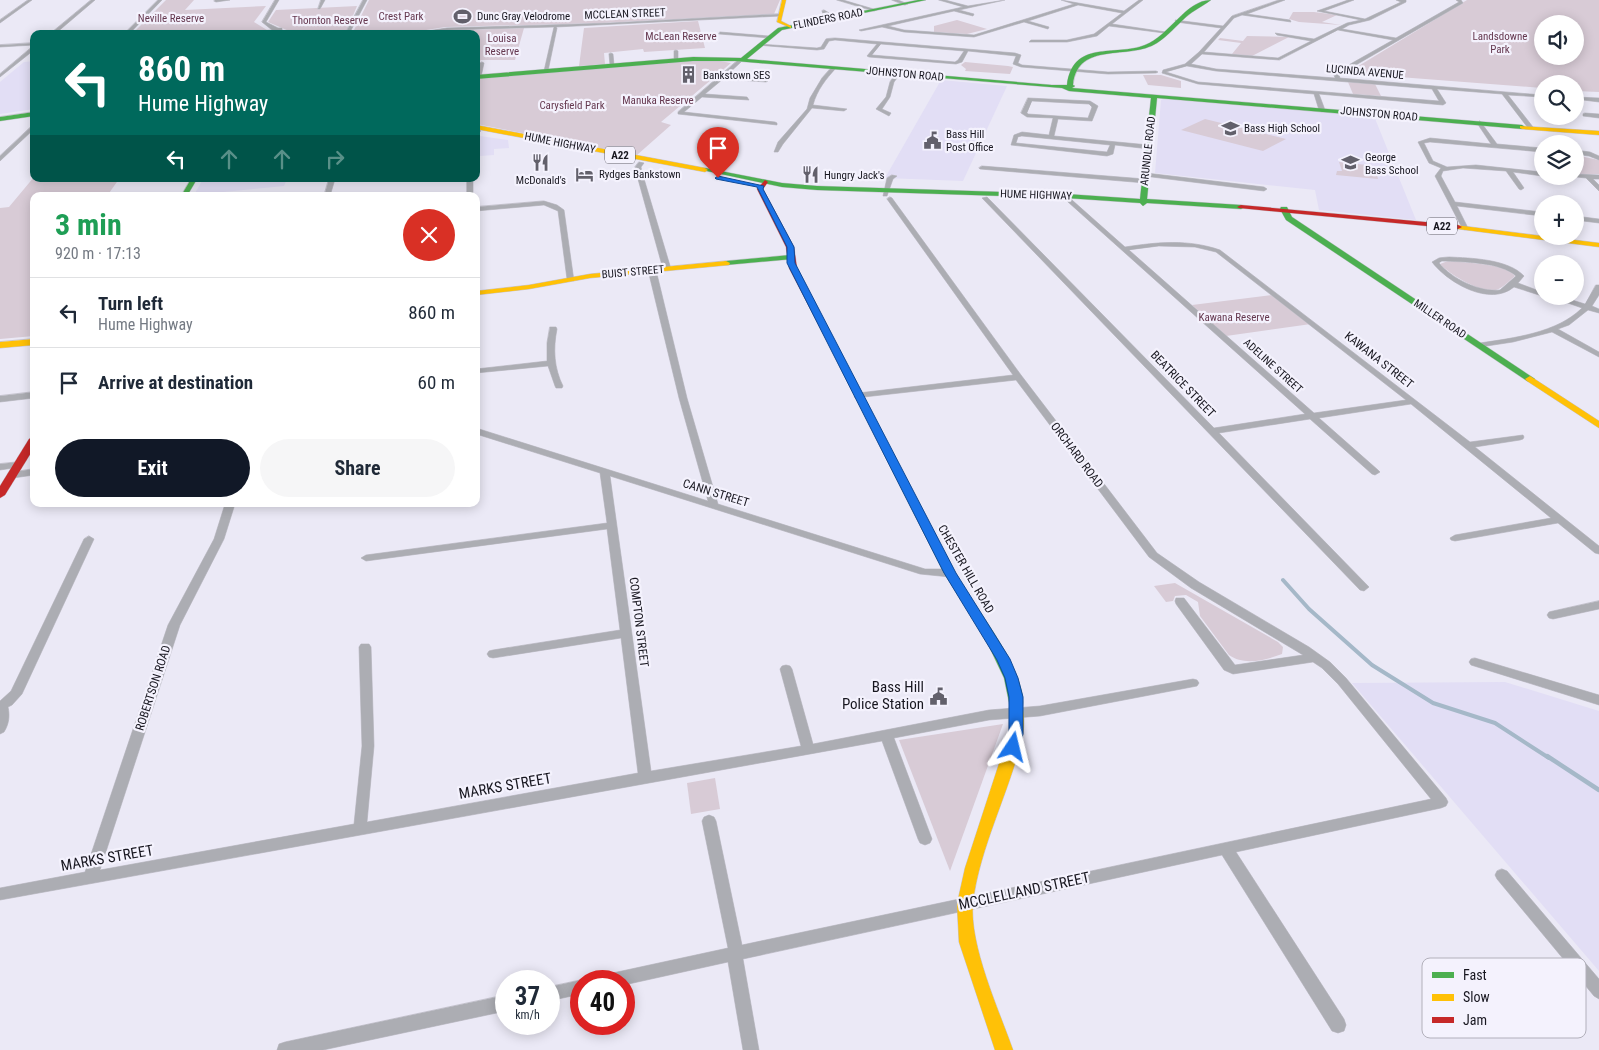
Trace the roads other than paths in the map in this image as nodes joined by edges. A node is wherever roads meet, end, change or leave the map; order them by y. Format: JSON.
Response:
{"nodes":[{"id":1,"x":30,"y":0,"type":"edge"},
{"id":2,"x":93,"y":0,"type":"edge"},
{"id":3,"x":160,"y":0,"type":"edge"},
{"id":4,"x":216,"y":0,"type":"edge"},
{"id":5,"x":228,"y":0,"type":"edge"},
{"id":6,"x":276,"y":0,"type":"edge"},
{"id":7,"x":323,"y":0,"type":"edge"},
{"id":8,"x":365,"y":0,"type":"edge"},
{"id":9,"x":784,"y":0,"type":"edge"},
{"id":10,"x":839,"y":0,"type":"edge"},
{"id":11,"x":894,"y":0,"type":"edge"},
{"id":12,"x":924,"y":0,"type":"edge"},
{"id":13,"x":941,"y":0,"type":"edge"},
{"id":14,"x":1003,"y":0,"type":"edge"},
{"id":15,"x":1063,"y":0,"type":"edge"},
{"id":16,"x":1141,"y":0,"type":"edge"},
{"id":17,"x":1210,"y":0,"type":"edge"},
{"id":18,"x":1283,"y":0,"type":"edge"},
{"id":19,"x":1352,"y":0,"type":"edge"},
{"id":20,"x":1398,"y":0,"type":"edge"},
{"id":21,"x":1458,"y":0,"type":"edge"},
{"id":22,"x":988,"y":3,"type":"junction"},
{"id":23,"x":906,"y":4,"type":"junction"},
{"id":24,"x":1077,"y":4,"type":"junction"},
{"id":25,"x":212,"y":5,"type":"dead end"},
{"id":26,"x":969,"y":7,"type":"junction"},
{"id":27,"x":1001,"y":7,"type":"dead end"},
{"id":28,"x":319,"y":8,"type":"dead end"},
{"id":29,"x":874,"y":10,"type":"junction"},
{"id":30,"x":955,"y":10,"type":"junction"},
{"id":31,"x":8,"y":11,"type":"dead end"},
{"id":32,"x":15,"y":11,"type":"junction"},
{"id":33,"x":824,"y":11,"type":"dead end"},
{"id":34,"x":1125,"y":12,"type":"junction"},
{"id":35,"x":1242,"y":14,"type":"junction"},
{"id":36,"x":780,"y":15,"type":"junction"},
{"id":37,"x":973,"y":15,"type":"dead end"},
{"id":38,"x":836,"y":18,"type":"junction"},
{"id":39,"x":1024,"y":20,"type":"junction"},
{"id":40,"x":1367,"y":20,"type":"junction"},
{"id":41,"x":1290,"y":21,"type":"dead end"},
{"id":42,"x":0,"y":22,"type":"edge"},
{"id":43,"x":1176,"y":22,"type":"junction"},
{"id":44,"x":1110,"y":25,"type":"junction"},
{"id":45,"x":884,"y":26,"type":"junction"},
{"id":46,"x":789,"y":27,"type":"junction"},
{"id":47,"x":1223,"y":27,"type":"junction"},
{"id":48,"x":554,"y":28,"type":"dead end"},
{"id":49,"x":1048,"y":28,"type":"dead end"},
{"id":50,"x":1337,"y":29,"type":"junction"},
{"id":51,"x":57,"y":30,"type":"edge"},
{"id":52,"x":130,"y":30,"type":"edge"},
{"id":53,"x":277,"y":30,"type":"edge"},
{"id":54,"x":350,"y":30,"type":"edge"},
{"id":55,"x":440,"y":30,"type":"edge"},
{"id":56,"x":861,"y":30,"type":"dead end"},
{"id":57,"x":1164,"y":32,"type":"junction"},
{"id":58,"x":720,"y":33,"type":"dead end"},
{"id":59,"x":935,"y":34,"type":"junction"},
{"id":60,"x":1277,"y":34,"type":"dead end"},
{"id":61,"x":769,"y":37,"type":"junction"},
{"id":62,"x":1396,"y":40,"type":"junction"},
{"id":63,"x":1031,"y":41,"type":"dead end"},
{"id":64,"x":1316,"y":41,"type":"junction"},
{"id":65,"x":880,"y":43,"type":"junction"},
{"id":66,"x":30,"y":44,"type":"edge"},
{"id":67,"x":759,"y":45,"type":"junction"},
{"id":68,"x":0,"y":46,"type":"edge"},
{"id":69,"x":928,"y":47,"type":"junction"},
{"id":70,"x":967,"y":50,"type":"junction"},
{"id":71,"x":30,"y":51,"type":"edge"},
{"id":72,"x":1201,"y":53,"type":"junction"},
{"id":73,"x":1027,"y":54,"type":"dead end"},
{"id":74,"x":1018,"y":55,"type":"junction"},
{"id":75,"x":741,"y":60,"type":"junction"},
{"id":76,"x":482,"y":63,"type":"dead end"},
{"id":77,"x":1187,"y":65,"type":"junction"},
{"id":78,"x":1150,"y":67,"type":"dead end"},
{"id":79,"x":834,"y":68,"type":"junction"},
{"id":80,"x":480,"y":70,"type":"edge"},
{"id":81,"x":546,"y":71,"type":"junction"},
{"id":82,"x":1073,"y":71,"type":"junction"},
{"id":83,"x":1156,"y":71,"type":"junction"},
{"id":84,"x":1165,"y":72,"type":"junction"},
{"id":85,"x":898,"y":74,"type":"junction"},
{"id":86,"x":0,"y":76,"type":"edge"},
{"id":87,"x":480,"y":77,"type":"edge"},
{"id":88,"x":721,"y":77,"type":"junction"},
{"id":89,"x":1338,"y":79,"type":"junction"},
{"id":90,"x":766,"y":81,"type":"dead end"},
{"id":91,"x":1069,"y":87,"type":"junction"},
{"id":92,"x":1433,"y":87,"type":"junction"},
{"id":93,"x":1316,"y":93,"type":"junction"},
{"id":94,"x":1504,"y":93,"type":"junction"},
{"id":95,"x":701,"y":95,"type":"junction"},
{"id":96,"x":1534,"y":95,"type":"edge"},
{"id":97,"x":1154,"y":96,"type":"junction"},
{"id":98,"x":747,"y":99,"type":"dead end"},
{"id":99,"x":1584,"y":99,"type":"edge"},
{"id":100,"x":1589,"y":100,"type":"junction"},
{"id":101,"x":1599,"y":100,"type":"edge"},
{"id":102,"x":1062,"y":101,"type":"junction"},
{"id":103,"x":810,"y":106,"type":"junction"},
{"id":104,"x":844,"y":109,"type":"dead end"},
{"id":105,"x":1599,"y":109,"type":"edge"},
{"id":106,"x":1322,"y":110,"type":"junction"},
{"id":107,"x":30,"y":114,"type":"edge"},
{"id":108,"x":889,"y":114,"type":"dead end"},
{"id":109,"x":1585,"y":114,"type":"dead end"},
{"id":110,"x":1599,"y":116,"type":"edge"},
{"id":111,"x":1056,"y":117,"type":"junction"},
{"id":112,"x":0,"y":118,"type":"edge"},
{"id":113,"x":1480,"y":123,"type":"junction"},
{"id":114,"x":775,"y":124,"type":"dead end"},
{"id":115,"x":1530,"y":127,"type":"junction"},
{"id":116,"x":30,"y":130,"type":"edge"},
{"id":117,"x":480,"y":131,"type":"edge"},
{"id":118,"x":480,"y":131,"type":"edge"},
{"id":119,"x":1599,"y":133,"type":"edge"},
{"id":120,"x":1050,"y":137,"type":"junction"},
{"id":121,"x":1113,"y":143,"type":"junction"},
{"id":122,"x":1495,"y":146,"type":"junction"},
{"id":123,"x":1149,"y":147,"type":"junction"},
{"id":124,"x":1534,"y":149,"type":"edge"},
{"id":125,"x":776,"y":151,"type":"dead end"},
{"id":126,"x":1584,"y":153,"type":"edge"},
{"id":127,"x":1599,"y":158,"type":"edge"},
{"id":128,"x":0,"y":159,"type":"edge"},
{"id":129,"x":642,"y":163,"type":"junction"},
{"id":130,"x":982,"y":168,"type":"dead end"},
{"id":131,"x":1445,"y":168,"type":"junction"},
{"id":132,"x":1509,"y":171,"type":"junction"},
{"id":133,"x":1534,"y":173,"type":"edge"},
{"id":134,"x":1584,"y":177,"type":"edge"},
{"id":135,"x":1588,"y":177,"type":"junction"},
{"id":136,"x":1599,"y":177,"type":"edge"},
{"id":137,"x":1146,"y":178,"type":"junction"},
{"id":138,"x":763,"y":184,"type":"junction"},
{"id":139,"x":1521,"y":188,"type":"dead end"},
{"id":140,"x":1264,"y":189,"type":"dead end"},
{"id":141,"x":1599,"y":189,"type":"edge"},
{"id":142,"x":889,"y":191,"type":"junction"},
{"id":143,"x":984,"y":198,"type":"junction"},
{"id":144,"x":1068,"y":198,"type":"junction"},
{"id":145,"x":1143,"y":203,"type":"junction"},
{"id":146,"x":1452,"y":204,"type":"junction"},
{"id":147,"x":480,"y":209,"type":"edge"},
{"id":148,"x":1285,"y":212,"type":"junction"},
{"id":149,"x":1534,"y":213,"type":"edge"},
{"id":150,"x":1584,"y":219,"type":"edge"},
{"id":151,"x":1599,"y":221,"type":"edge"},
{"id":152,"x":1465,"y":228,"type":"junction"},
{"id":153,"x":1599,"y":245,"type":"edge"},
{"id":154,"x":1123,"y":249,"type":"junction"},
{"id":155,"x":1599,"y":249,"type":"edge"},
{"id":156,"x":790,"y":256,"type":"junction"},
{"id":157,"x":667,"y":269,"type":"junction"},
{"id":158,"x":652,"y":270,"type":"junction"},
{"id":159,"x":571,"y":279,"type":"junction"},
{"id":160,"x":1512,"y":284,"type":"junction"},
{"id":161,"x":1599,"y":287,"type":"edge"},
{"id":162,"x":1534,"y":291,"type":"edge"},
{"id":163,"x":480,"y":293,"type":"edge"},
{"id":164,"x":1579,"y":305,"type":"edge"},
{"id":165,"x":1585,"y":307,"type":"junction"},
{"id":166,"x":1599,"y":311,"type":"edge"},
{"id":167,"x":1554,"y":328,"type":"junction"},
{"id":168,"x":553,"y":329,"type":"dead end"},
{"id":169,"x":30,"y":342,"type":"edge"},
{"id":170,"x":0,"y":345,"type":"edge"},
{"id":171,"x":1480,"y":346,"type":"junction"},
{"id":172,"x":1599,"y":355,"type":"edge"},
{"id":173,"x":552,"y":363,"type":"junction"},
{"id":174,"x":480,"y":372,"type":"edge"},
{"id":175,"x":1018,"y":377,"type":"junction"},
{"id":176,"x":559,"y":386,"type":"dead end"},
{"id":177,"x":30,"y":395,"type":"edge"},
{"id":178,"x":858,"y":396,"type":"junction"},
{"id":179,"x":0,"y":399,"type":"edge"},
{"id":180,"x":1413,"y":401,"type":"junction"},
{"id":181,"x":1312,"y":416,"type":"junction"},
{"id":182,"x":1599,"y":425,"type":"edge"},
{"id":183,"x":1212,"y":431,"type":"junction"},
{"id":184,"x":480,"y":432,"type":"edge"},
{"id":185,"x":1520,"y":437,"type":"dead end"},
{"id":186,"x":1468,"y":445,"type":"junction"},
{"id":187,"x":30,"y":446,"type":"edge"},
{"id":188,"x":0,"y":467,"type":"edge"},
{"id":189,"x":15,"y":470,"type":"junction"},
{"id":190,"x":30,"y":472,"type":"edge"},
{"id":191,"x":605,"y":472,"type":"junction"},
{"id":192,"x":1375,"y":472,"type":"dead end"},
{"id":193,"x":0,"y":495,"type":"edge"},
{"id":194,"x":714,"y":506,"type":"junction"},
{"id":195,"x":229,"y":507,"type":"edge"},
{"id":196,"x":1561,"y":519,"type":"junction"},
{"id":197,"x":612,"y":525,"type":"junction"},
{"id":198,"x":1455,"y":538,"type":"dead end"},
{"id":199,"x":89,"y":539,"type":"dead end"},
{"id":200,"x":1599,"y":551,"type":"edge"},
{"id":201,"x":366,"y":558,"type":"dead end"},
{"id":202,"x":950,"y":573,"type":"junction"},
{"id":203,"x":1364,"y":587,"type":"dead end"},
{"id":204,"x":1180,"y":601,"type":"dead end"},
{"id":205,"x":1599,"y":606,"type":"edge"},
{"id":206,"x":1554,"y":614,"type":"dead end"},
{"id":207,"x":627,"y":633,"type":"junction"},
{"id":208,"x":365,"y":647,"type":"dead end"},
{"id":209,"x":493,"y":654,"type":"dead end"},
{"id":210,"x":1315,"y":657,"type":"junction"},
{"id":211,"x":1475,"y":662,"type":"dead end"},
{"id":212,"x":786,"y":669,"type":"dead end"},
{"id":213,"x":1193,"y":683,"type":"dead end"},
{"id":214,"x":1599,"y":700,"type":"edge"},
{"id":215,"x":1,"y":706,"type":"edge"},
{"id":216,"x":1017,"y":714,"type":"junction"},
{"id":217,"x":0,"y":729,"type":"edge"},
{"id":218,"x":886,"y":734,"type":"junction"},
{"id":219,"x":808,"y":750,"type":"junction"},
{"id":220,"x":645,"y":777,"type":"junction"},
{"id":221,"x":1441,"y":802,"type":"joint"},
{"id":222,"x":709,"y":820,"type":"dead end"},
{"id":223,"x":360,"y":828,"type":"junction"},
{"id":224,"x":925,"y":839,"type":"dead end"},
{"id":225,"x":1226,"y":848,"type":"junction"},
{"id":226,"x":1502,"y":875,"type":"dead end"},
{"id":227,"x":90,"y":878,"type":"junction"},
{"id":228,"x":0,"y":894,"type":"edge"},
{"id":229,"x":965,"y":904,"type":"junction"},
{"id":230,"x":735,"y":954,"type":"junction"},
{"id":231,"x":1571,"y":958,"type":"edge"},
{"id":232,"x":635,"y":975,"type":"edge"},
{"id":233,"x":1586,"y":976,"type":"edge"},
{"id":234,"x":1599,"y":992,"type":"edge"},
{"id":235,"x":495,"y":1005,"type":"edge"},
{"id":236,"x":1338,"y":1025,"type":"dead end"},
{"id":237,"x":285,"y":1050,"type":"edge"},
{"id":238,"x":751,"y":1050,"type":"edge"},
{"id":239,"x":1004,"y":1050,"type":"edge"}],
"edges":[{"from":1,"to":32,"type":"street"},
{"from":2,"to":51,"type":"street"},
{"from":3,"to":52,"type":"street"},
{"from":4,"to":5,"type":"street"},
{"from":4,"to":25,"type":"street"},
{"from":6,"to":53,"type":"street"},
{"from":7,"to":28,"type":"street"},
{"from":8,"to":54,"type":"street"},
{"from":9,"to":36,"type":"main road"},
{"from":10,"to":29,"type":"street"},
{"from":11,"to":23,"type":"street"},
{"from":12,"to":23,"type":"main road","name":"FLINDERS ROAD"},
{"from":13,"to":26,"type":"street"},
{"from":14,"to":22,"type":"street"},
{"from":15,"to":24,"type":"street"},
{"from":16,"to":34,"type":"street"},
{"from":17,"to":43,"type":"main road"},
{"from":18,"to":35,"type":"street"},
{"from":19,"to":40,"type":"street"},
{"from":20,"to":40,"type":"street"},
{"from":21,"to":62,"type":"street"},
{"from":22,"to":26,"type":"street"},
{"from":22,"to":27,"type":"street"},
{"from":23,"to":29,"type":"main road","name":"FLINDERS ROAD"},
{"from":24,"to":34,"type":"street"},
{"from":24,"to":39,"type":"street"},
{"from":26,"to":30,"type":"street"},
{"from":29,"to":38,"type":"main road","name":"FLINDERS ROAD"},
{"from":30,"to":37,"type":"street"},
{"from":30,"to":45,"type":"street"},
{"from":31,"to":32,"type":"street"},
{"from":32,"to":42,"type":"street"},
{"from":33,"to":38,"type":"street"},
{"from":34,"to":44,"type":"street"},
{"from":35,"to":41,"type":"street"},
{"from":35,"to":47,"type":"street"},
{"from":36,"to":46,"type":"main road"},
{"from":36,"to":55,"type":"street","name":"MCCLEAN STREET"},
{"from":38,"to":46,"type":"main road","name":"FLINDERS ROAD"},
{"from":39,"to":49,"type":"street"},
{"from":39,"to":59,"type":"street"},
{"from":40,"to":50,"type":"street"},
{"from":43,"to":47,"type":"street"},
{"from":43,"to":57,"type":"main road"},
{"from":44,"to":57,"type":"street"},
{"from":44,"to":63,"type":"street"},
{"from":45,"to":56,"type":"street"},
{"from":45,"to":59,"type":"street"},
{"from":46,"to":61,"type":"main road","name":"FLINDERS ROAD"},
{"from":47,"to":72,"type":"street"},
{"from":48,"to":81,"type":"street"},
{"from":50,"to":62,"type":"street"},
{"from":50,"to":64,"type":"street"},
{"from":57,"to":82,"type":"main road"},
{"from":58,"to":61,"type":"street"},
{"from":59,"to":69,"type":"street"},
{"from":60,"to":64,"type":"street"},
{"from":61,"to":67,"type":"main road","name":"FLINDERS ROAD"},
{"from":62,"to":89,"type":"street"},
{"from":64,"to":72,"type":"street"},
{"from":65,"to":67,"type":"street"},
{"from":65,"to":69,"type":"street"},
{"from":65,"to":70,"type":"street"},
{"from":66,"to":68,"type":"street"},
{"from":67,"to":75,"type":"main road","name":"FLINDERS ROAD"},
{"from":69,"to":70,"type":"street"},
{"from":70,"to":74,"type":"street"},
{"from":71,"to":86,"type":"street"},
{"from":72,"to":77,"type":"street"},
{"from":73,"to":74,"type":"street"},
{"from":74,"to":82,"type":"street"},
{"from":75,"to":79,"type":"main road","name":"JOHNSTON ROAD"},
{"from":75,"to":81,"type":"main road","name":"JOHNSTON ROAD"},
{"from":75,"to":88,"type":"street"},
{"from":76,"to":80,"type":"street"},
{"from":77,"to":84,"type":"street"},
{"from":77,"to":89,"type":"street","name":"LUCINDA AVENUE"},
{"from":78,"to":83,"type":"street"},
{"from":79,"to":85,"type":"main road","name":"JOHNSTON ROAD"},
{"from":79,"to":103,"type":"street"},
{"from":81,"to":87,"type":"main road","name":"JOHNSTON ROAD"},
{"from":82,"to":83,"type":"street"},
{"from":82,"to":91,"type":"main road"},
{"from":83,"to":84,"type":"street"},
{"from":84,"to":93,"type":"street"},
{"from":85,"to":91,"type":"main road","name":"JOHNSTON ROAD"},
{"from":85,"to":108,"type":"street"},
{"from":88,"to":90,"type":"street"},
{"from":88,"to":95,"type":"street"},
{"from":89,"to":92,"type":"street","name":"LUCINDA AVENUE"},
{"from":91,"to":97,"type":"main road","name":"JOHNSTON ROAD"},
{"from":91,"to":102,"type":"street"},
{"from":92,"to":93,"type":"street"},
{"from":92,"to":94,"type":"street","name":"LUCINDA AVENUE"},
{"from":93,"to":106,"type":"street"},
{"from":94,"to":96,"type":"street","name":"LUCINDA AVENUE"},
{"from":94,"to":115,"type":"street"},
{"from":95,"to":98,"type":"street"},
{"from":95,"to":114,"type":"street"},
{"from":97,"to":106,"type":"main road","name":"JOHNSTON ROAD"},
{"from":97,"to":123,"type":"main road","name":"ARUNDLE ROAD"},
{"from":99,"to":100,"type":"street"},
{"from":100,"to":101,"type":"street"},
{"from":100,"to":105,"type":"street"},
{"from":102,"to":111,"type":"street"},
{"from":102,"to":111,"type":"street"},
{"from":103,"to":104,"type":"street"},
{"from":103,"to":125,"type":"street"},
{"from":106,"to":113,"type":"main road","name":"JOHNSTON ROAD"},
{"from":107,"to":112,"type":"main road"},
{"from":109,"to":110,"type":"street"},
{"from":111,"to":120,"type":"street"},
{"from":113,"to":115,"type":"main road","name":"JOHNSTON ROAD"},
{"from":113,"to":122,"type":"street"},
{"from":115,"to":119,"type":"main road","name":"JOHNSTON ROAD"},
{"from":116,"to":128,"type":"street"},
{"from":117,"to":129,"type":"main road","name":"HUME HIGHWAY","number":"A22"},
{"from":118,"to":138,"type":"main road","name":"HUME HIGHWAY","number":"A22"},
{"from":120,"to":121,"type":"street"},
{"from":120,"to":121,"type":"street"},
{"from":121,"to":123,"type":"street"},
{"from":122,"to":124,"type":"street"},
{"from":122,"to":131,"type":"street"},
{"from":123,"to":137,"type":"main road","name":"ARUNDLE ROAD"},
{"from":126,"to":127,"type":"street"},
{"from":129,"to":138,"type":"main road","name":"HUME HIGHWAY","number":"A22"},
{"from":129,"to":157,"type":"street"},
{"from":130,"to":137,"type":"street"},
{"from":131,"to":132,"type":"street"},
{"from":131,"to":146,"type":"street"},
{"from":132,"to":133,"type":"street"},
{"from":132,"to":139,"type":"street"},
{"from":134,"to":135,"type":"street"},
{"from":135,"to":136,"type":"street"},
{"from":135,"to":141,"type":"street"},
{"from":137,"to":140,"type":"street"},
{"from":137,"to":145,"type":"main road","name":"ARUNDLE ROAD"},
{"from":138,"to":142,"type":"main road","name":"HUME HIGHWAY","number":"A22"},
{"from":138,"to":142,"type":"main road","name":"HUME HIGHWAY","number":"A22"},
{"from":138,"to":156,"type":"main road","name":"CHESTER HILL ROAD"},
{"from":142,"to":143,"type":"main road","name":"HUME HIGHWAY","number":"A22"},
{"from":142,"to":144,"type":"main road","name":"HUME HIGHWAY","number":"A22"},
{"from":142,"to":175,"type":"street","name":"ORCHARD ROAD"},
{"from":143,"to":144,"type":"main road","name":"HUME HIGHWAY","number":"A22"},
{"from":143,"to":183,"type":"street","name":"BEATRICE STREET"},
{"from":144,"to":145,"type":"main road","name":"HUME HIGHWAY","number":"A22"},
{"from":144,"to":154,"type":"street","name":"ADELINE STREET"},
{"from":145,"to":148,"type":"main road","name":"HUME HIGHWAY","number":"A22"},
{"from":146,"to":149,"type":"street"},
{"from":146,"to":152,"type":"street"},
{"from":147,"to":159,"type":"street"},
{"from":148,"to":152,"type":"main road","name":"HUME HIGHWAY","number":"A22"},
{"from":148,"to":155,"type":"main road","name":"HUME HIGHWAY","number":"A22"},
{"from":148,"to":171,"type":"main road","name":"MILLER ROAD"},
{"from":150,"to":151,"type":"street"},
{"from":152,"to":153,"type":"main road","name":"HUME HIGHWAY","number":"A22"},
{"from":154,"to":180,"type":"street","name":"KAWANA STREET"},
{"from":154,"to":181,"type":"street","name":"ADELINE STREET"},
{"from":156,"to":157,"type":"main road","name":"BUIST STREET"},
{"from":156,"to":178,"type":"main road","name":"CHESTER HILL ROAD"},
{"from":157,"to":158,"type":"main road","name":"BUIST STREET"},
{"from":158,"to":159,"type":"main road","name":"BUIST STREET"},
{"from":158,"to":194,"type":"street"},
{"from":159,"to":163,"type":"main road","name":"BUIST STREET"},
{"from":160,"to":160,"type":"street"},
{"from":160,"to":162,"type":"street"},
{"from":161,"to":165,"type":"street"},
{"from":164,"to":165,"type":"street"},
{"from":165,"to":166,"type":"street"},
{"from":165,"to":167,"type":"street"},
{"from":167,"to":171,"type":"street"},
{"from":167,"to":172,"type":"street"},
{"from":168,"to":173,"type":"street"},
{"from":169,"to":170,"type":"main road"},
{"from":171,"to":182,"type":"main road","name":"MILLER ROAD"},
{"from":173,"to":174,"type":"street"},
{"from":173,"to":176,"type":"street"},
{"from":175,"to":178,"type":"street"},
{"from":175,"to":210,"type":"street","name":"ORCHARD ROAD"},
{"from":177,"to":179,"type":"street"},
{"from":178,"to":202,"type":"main road","name":"CHESTER HILL ROAD"},
{"from":180,"to":181,"type":"street"},
{"from":180,"to":186,"type":"street","name":"KAWANA STREET"},
{"from":181,"to":183,"type":"street"},
{"from":181,"to":192,"type":"street","name":"ADELINE STREET"},
{"from":183,"to":203,"type":"street","name":"BEATRICE STREET"},
{"from":184,"to":191,"type":"street","name":"CANN STREET"},
{"from":185,"to":186,"type":"street"},
{"from":186,"to":196,"type":"street","name":"KAWANA STREET"},
{"from":187,"to":189,"type":"main road"},
{"from":188,"to":189,"type":"street"},
{"from":189,"to":190,"type":"street"},
{"from":189,"to":193,"type":"main road"},
{"from":191,"to":194,"type":"street","name":"CANN STREET"},
{"from":191,"to":197,"type":"street","name":"COMPTON STREET"},
{"from":194,"to":202,"type":"street","name":"CANN STREET"},
{"from":195,"to":227,"type":"street","name":"ROBERTSON ROAD"},
{"from":196,"to":198,"type":"street"},
{"from":196,"to":200,"type":"street","name":"KAWANA STREET"},
{"from":197,"to":201,"type":"street"},
{"from":197,"to":207,"type":"street","name":"COMPTON STREET"},
{"from":199,"to":215,"type":"street"},
{"from":202,"to":216,"type":"main road","name":"CHESTER HILL ROAD"},
{"from":204,"to":210,"type":"street"},
{"from":205,"to":206,"type":"street"},
{"from":207,"to":209,"type":"street"},
{"from":207,"to":220,"type":"street","name":"COMPTON STREET"},
{"from":208,"to":223,"type":"street"},
{"from":210,"to":221,"type":"street","name":"ORCHARD ROAD"},
{"from":211,"to":214,"type":"street"},
{"from":212,"to":219,"type":"street"},
{"from":213,"to":216,"type":"street","name":"MARKS STREET"},
{"from":215,"to":217,"type":"street"},
{"from":216,"to":218,"type":"street","name":"MARKS STREET"},
{"from":216,"to":229,"type":"main road","name":"CHESTER HILL ROAD"},
{"from":218,"to":219,"type":"street","name":"MARKS STREET"},
{"from":218,"to":224,"type":"street"},
{"from":219,"to":220,"type":"street","name":"MARKS STREET"},
{"from":220,"to":223,"type":"street","name":"MARKS STREET"},
{"from":221,"to":225,"type":"street","name":"MCCLELLAND STREET"},
{"from":222,"to":230,"type":"street"},
{"from":223,"to":227,"type":"street","name":"MARKS STREET"},
{"from":225,"to":229,"type":"street","name":"MCCLELLAND STREET"},
{"from":225,"to":236,"type":"street"},
{"from":226,"to":231,"type":"street"},
{"from":227,"to":228,"type":"street","name":"MARKS STREET"},
{"from":229,"to":230,"type":"street","name":"MCCLELLAND STREET"},
{"from":229,"to":239,"type":"main road","name":"CHESTER HILL ROAD"},
{"from":230,"to":232,"type":"street","name":"MCCLELLAND STREET"},
{"from":230,"to":238,"type":"street"},
{"from":233,"to":234,"type":"street"},
{"from":235,"to":237,"type":"street"}]}
